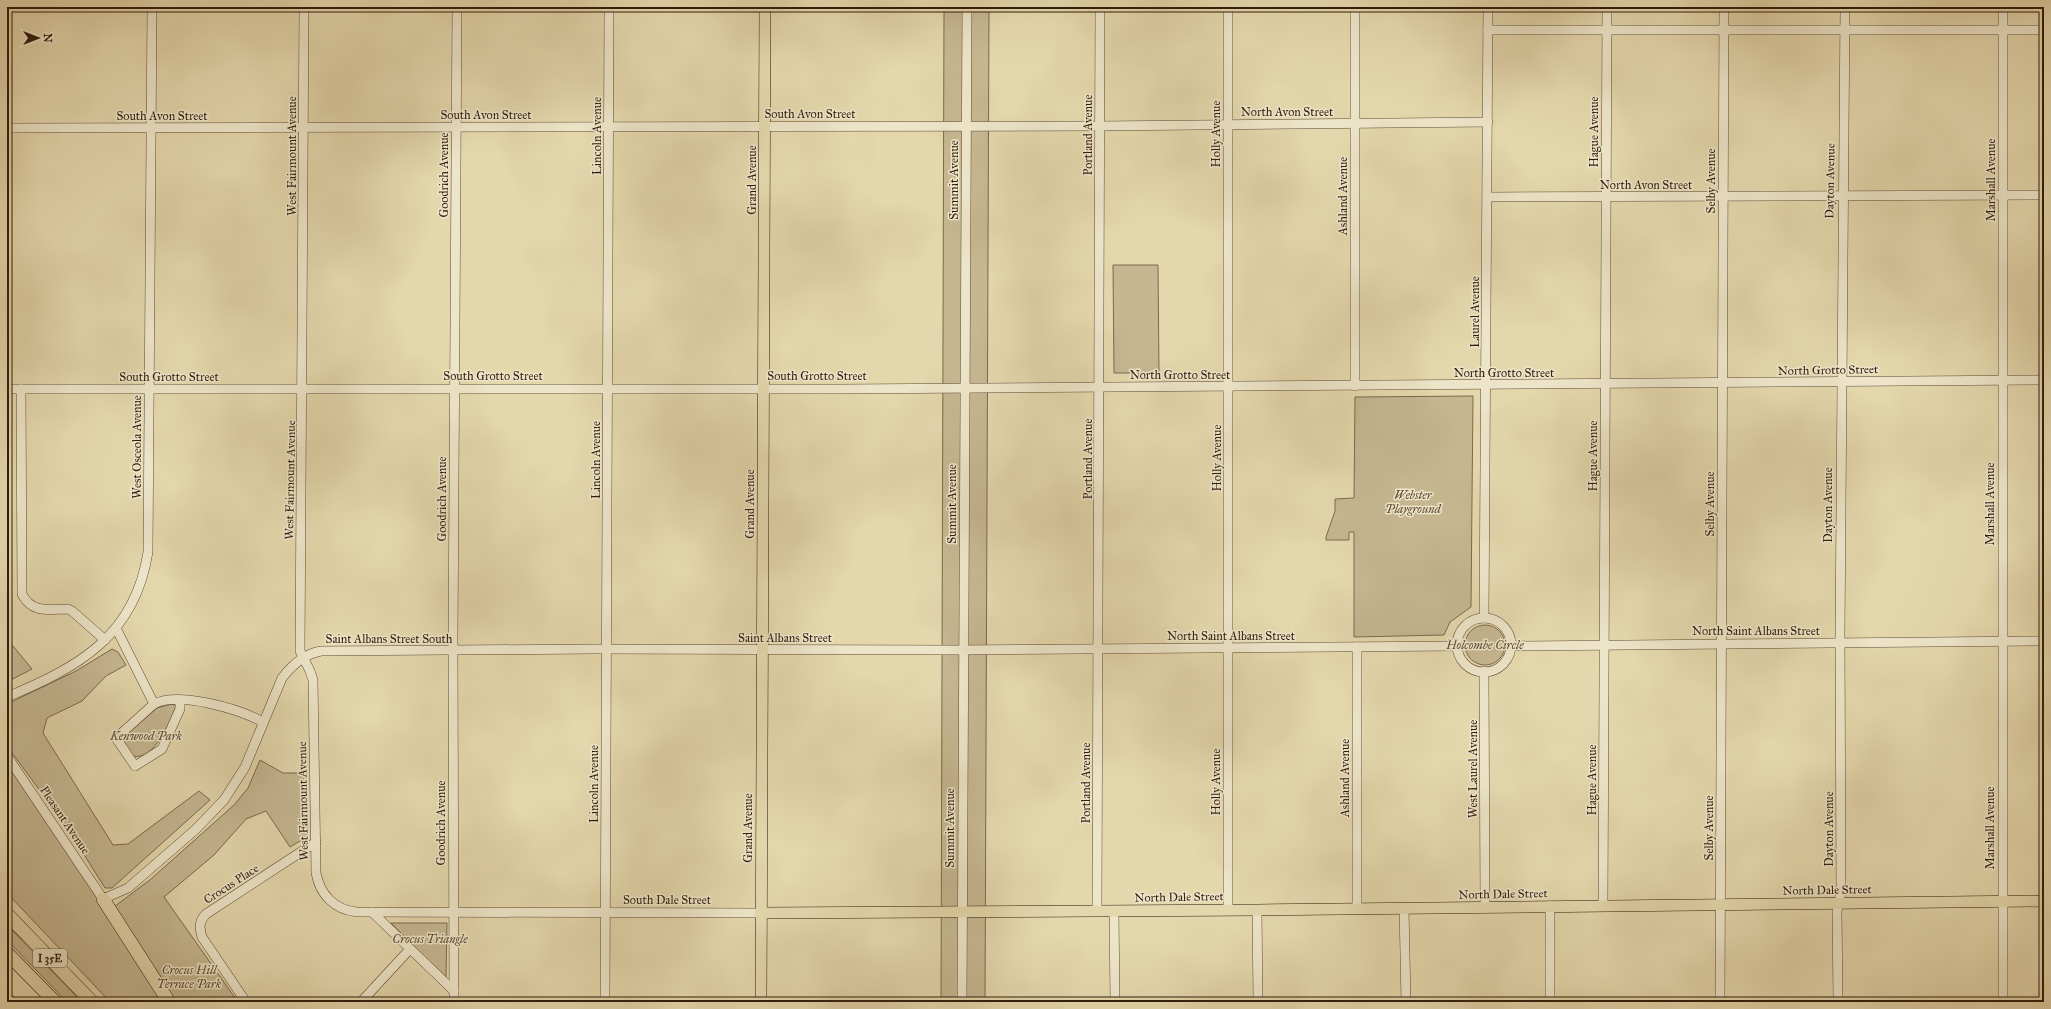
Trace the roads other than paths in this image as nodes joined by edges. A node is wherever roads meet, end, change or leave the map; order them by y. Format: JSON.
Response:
{"nodes":[{"id":1,"x":152,"y":7,"type":"edge"},
{"id":2,"x":304,"y":7,"type":"edge"},
{"id":3,"x":457,"y":7,"type":"edge"},
{"id":4,"x":610,"y":7,"type":"edge"},
{"id":5,"x":766,"y":7,"type":"edge"},
{"id":6,"x":967,"y":7,"type":"edge"},
{"id":7,"x":1100,"y":7,"type":"edge"},
{"id":8,"x":1228,"y":7,"type":"edge"},
{"id":9,"x":1355,"y":7,"type":"edge"},
{"id":10,"x":1488,"y":7,"type":"edge"},
{"id":11,"x":1607,"y":7,"type":"edge"},
{"id":12,"x":1724,"y":7,"type":"edge"},
{"id":13,"x":1845,"y":7,"type":"edge"},
{"id":14,"x":2003,"y":7,"type":"edge"},
{"id":15,"x":1845,"y":29,"type":"junction"},
{"id":16,"x":1488,"y":30,"type":"junction"},
{"id":17,"x":1724,"y":30,"type":"junction"},
{"id":18,"x":2003,"y":30,"type":"junction"},
{"id":19,"x":2044,"y":30,"type":"edge"},
{"id":20,"x":1606,"y":31,"type":"junction"},
{"id":21,"x":1488,"y":122,"type":"junction"},
{"id":22,"x":1228,"y":124,"type":"junction"},
{"id":23,"x":1355,"y":124,"type":"junction"},
{"id":24,"x":609,"y":126,"type":"junction"},
{"id":25,"x":765,"y":126,"type":"junction"},
{"id":26,"x":966,"y":126,"type":"junction"},
{"id":27,"x":1099,"y":126,"type":"junction"},
{"id":28,"x":304,"y":127,"type":"junction"},
{"id":29,"x":7,"y":128,"type":"edge"},
{"id":30,"x":151,"y":128,"type":"junction"},
{"id":31,"x":457,"y":128,"type":"junction"},
{"id":32,"x":2003,"y":195,"type":"junction"},
{"id":33,"x":2044,"y":195,"type":"edge"},
{"id":34,"x":1723,"y":196,"type":"junction"},
{"id":35,"x":1842,"y":196,"type":"junction"},
{"id":36,"x":1488,"y":197,"type":"junction"},
{"id":37,"x":1606,"y":197,"type":"junction"},
{"id":38,"x":2044,"y":380,"type":"edge"},
{"id":39,"x":2002,"y":381,"type":"junction"},
{"id":40,"x":1722,"y":382,"type":"junction"},
{"id":41,"x":1841,"y":382,"type":"junction"},
{"id":42,"x":1605,"y":384,"type":"junction"},
{"id":43,"x":1487,"y":385,"type":"junction"},
{"id":44,"x":1355,"y":386,"type":"junction"},
{"id":45,"x":1228,"y":387,"type":"junction"},
{"id":46,"x":455,"y":388,"type":"junction"},
{"id":47,"x":608,"y":388,"type":"junction"},
{"id":48,"x":764,"y":388,"type":"junction"},
{"id":49,"x":965,"y":388,"type":"junction"},
{"id":50,"x":1100,"y":388,"type":"junction"},
{"id":51,"x":7,"y":389,"type":"edge"},
{"id":52,"x":21,"y":389,"type":"junction"},
{"id":53,"x":303,"y":389,"type":"junction"},
{"id":54,"x":149,"y":390,"type":"junction"},
{"id":55,"x":1484,"y":618,"type":"junction"},
{"id":56,"x":116,"y":628,"type":"junction"},
{"id":57,"x":105,"y":640,"type":"junction"},
{"id":58,"x":2002,"y":641,"type":"junction"},
{"id":59,"x":2044,"y":641,"type":"edge"},
{"id":60,"x":1840,"y":643,"type":"junction"},
{"id":61,"x":1604,"y":644,"type":"junction"},
{"id":62,"x":1722,"y":644,"type":"junction"},
{"id":63,"x":1457,"y":646,"type":"junction"},
{"id":64,"x":1511,"y":646,"type":"junction"},
{"id":65,"x":1358,"y":647,"type":"junction"},
{"id":66,"x":1228,"y":648,"type":"junction"},
{"id":67,"x":1100,"y":649,"type":"junction"},
{"id":68,"x":453,"y":650,"type":"junction"},
{"id":69,"x":607,"y":650,"type":"junction"},
{"id":70,"x":762,"y":650,"type":"junction"},
{"id":71,"x":963,"y":650,"type":"junction"},
{"id":72,"x":303,"y":658,"type":"junction"},
{"id":73,"x":1484,"y":671,"type":"junction"},
{"id":74,"x":7,"y":697,"type":"edge"},
{"id":75,"x":180,"y":700,"type":"junction"},
{"id":76,"x":154,"y":704,"type":"junction"},
{"id":77,"x":263,"y":722,"type":"junction"},
{"id":78,"x":7,"y":756,"type":"edge"},
{"id":79,"x":316,"y":842,"type":"junction"},
{"id":80,"x":103,"y":898,"type":"junction"},
{"id":81,"x":2044,"y":900,"type":"edge"},
{"id":82,"x":2002,"y":901,"type":"junction"},
{"id":83,"x":1839,"y":903,"type":"junction"},
{"id":84,"x":1721,"y":904,"type":"junction"},
{"id":85,"x":1550,"y":906,"type":"junction"},
{"id":86,"x":1604,"y":906,"type":"junction"},
{"id":87,"x":1485,"y":907,"type":"junction"},
{"id":88,"x":1357,"y":908,"type":"junction"},
{"id":89,"x":1404,"y":908,"type":"junction"},
{"id":90,"x":1228,"y":910,"type":"junction"},
{"id":91,"x":1257,"y":910,"type":"junction"},
{"id":92,"x":1098,"y":911,"type":"junction"},
{"id":93,"x":1114,"y":911,"type":"junction"},
{"id":94,"x":372,"y":912,"type":"junction"},
{"id":95,"x":453,"y":912,"type":"junction"},
{"id":96,"x":606,"y":912,"type":"junction"},
{"id":97,"x":962,"y":912,"type":"junction"},
{"id":98,"x":760,"y":913,"type":"junction"},
{"id":99,"x":7,"y":914,"type":"edge"},
{"id":100,"x":410,"y":949,"type":"junction"},
{"id":101,"x":7,"y":953,"type":"edge"},
{"id":102,"x":454,"y":991,"type":"junction"},
{"id":103,"x":7,"y":1000,"type":"edge"},
{"id":104,"x":10,"y":1002,"type":"edge"},
{"id":105,"x":55,"y":1002,"type":"edge"},
{"id":106,"x":92,"y":1002,"type":"edge"},
{"id":107,"x":169,"y":1002,"type":"edge"},
{"id":108,"x":246,"y":1002,"type":"edge"},
{"id":109,"x":361,"y":1002,"type":"edge"},
{"id":110,"x":454,"y":1002,"type":"edge"},
{"id":111,"x":605,"y":1002,"type":"edge"},
{"id":112,"x":761,"y":1002,"type":"edge"},
{"id":113,"x":962,"y":1002,"type":"edge"},
{"id":114,"x":1115,"y":1002,"type":"edge"},
{"id":115,"x":1258,"y":1002,"type":"edge"},
{"id":116,"x":1406,"y":1002,"type":"edge"},
{"id":117,"x":1550,"y":1002,"type":"edge"},
{"id":118,"x":1720,"y":1002,"type":"edge"},
{"id":119,"x":1838,"y":1002,"type":"edge"},
{"id":120,"x":2002,"y":1002,"type":"edge"}],
"edges":[{"from":1,"to":30,"type":"street","name":"West Osceola Avenue"},
{"from":2,"to":28,"type":"street","name":"West Fairmount Avenue"},
{"from":3,"to":31,"type":"street","name":"Goodrich Avenue"},
{"from":4,"to":24,"type":"street","name":"Lincoln Avenue"},
{"from":5,"to":25,"type":"main road","name":"Grand Avenue"},
{"from":6,"to":26,"type":"street","name":"Summit Avenue"},
{"from":7,"to":27,"type":"street","name":"Portland Avenue"},
{"from":8,"to":22,"type":"street","name":"Holly Avenue"},
{"from":9,"to":23,"type":"street","name":"Ashland Avenue"},
{"from":10,"to":16,"type":"street","name":"Laurel Avenue"},
{"from":11,"to":20,"type":"street","name":"Hague Avenue"},
{"from":12,"to":17,"type":"street","name":"Selby Avenue"},
{"from":13,"to":15,"type":"street","name":"Dayton Avenue"},
{"from":14,"to":18,"type":"street","name":"Marshall Avenue"},
{"from":15,"to":17,"type":"street"},
{"from":15,"to":18,"type":"street"},
{"from":15,"to":35,"type":"street","name":"Dayton Avenue"},
{"from":16,"to":20,"type":"street"},
{"from":16,"to":21,"type":"street","name":"Laurel Avenue"},
{"from":17,"to":20,"type":"street"},
{"from":17,"to":34,"type":"street","name":"Selby Avenue"},
{"from":18,"to":19,"type":"street"},
{"from":18,"to":32,"type":"street","name":"Marshall Avenue"},
{"from":20,"to":37,"type":"street","name":"Hague Avenue"},
{"from":21,"to":23,"type":"street","name":"North Avon Street"},
{"from":21,"to":36,"type":"street","name":"Laurel Avenue"},
{"from":22,"to":23,"type":"street","name":"North Avon Street"},
{"from":22,"to":27,"type":"street","name":"North Avon Street"},
{"from":22,"to":45,"type":"street","name":"Holly Avenue"},
{"from":23,"to":44,"type":"street","name":"Ashland Avenue"},
{"from":24,"to":25,"type":"street","name":"South Avon Street"},
{"from":24,"to":31,"type":"street","name":"South Avon Street"},
{"from":24,"to":47,"type":"street","name":"Lincoln Avenue"},
{"from":25,"to":26,"type":"street","name":"South Avon Street"},
{"from":25,"to":48,"type":"main road","name":"Grand Avenue"},
{"from":26,"to":27,"type":"street","name":"North Avon Street"},
{"from":26,"to":49,"type":"street","name":"Summit Avenue"},
{"from":27,"to":50,"type":"street","name":"Portland Avenue"},
{"from":28,"to":30,"type":"street","name":"South Avon Street"},
{"from":28,"to":31,"type":"street","name":"South Avon Street"},
{"from":28,"to":53,"type":"street","name":"West Fairmount Avenue"},
{"from":29,"to":30,"type":"street","name":"South Avon Street"},
{"from":30,"to":54,"type":"street","name":"West Osceola Avenue"},
{"from":31,"to":46,"type":"street","name":"Goodrich Avenue"},
{"from":32,"to":33,"type":"street","name":"North Avon Street"},
{"from":32,"to":35,"type":"street","name":"North Avon Street"},
{"from":32,"to":39,"type":"street","name":"Marshall Avenue"},
{"from":34,"to":35,"type":"street","name":"North Avon Street"},
{"from":34,"to":37,"type":"street","name":"North Avon Street"},
{"from":34,"to":40,"type":"street","name":"Selby Avenue"},
{"from":35,"to":41,"type":"street","name":"Dayton Avenue"},
{"from":36,"to":37,"type":"street","name":"North Avon Street"},
{"from":36,"to":43,"type":"street","name":"Laurel Avenue"},
{"from":37,"to":42,"type":"street","name":"Hague Avenue"},
{"from":38,"to":39,"type":"street","name":"North Grotto Street"},
{"from":39,"to":41,"type":"street","name":"North Grotto Street"},
{"from":39,"to":58,"type":"street","name":"Marshall Avenue"},
{"from":40,"to":41,"type":"street","name":"North Grotto Street"},
{"from":40,"to":42,"type":"street","name":"North Grotto Street"},
{"from":40,"to":62,"type":"street","name":"Selby Avenue"},
{"from":41,"to":60,"type":"street","name":"Dayton Avenue"},
{"from":42,"to":43,"type":"street","name":"North Grotto Street"},
{"from":42,"to":61,"type":"street","name":"Hague Avenue"},
{"from":43,"to":44,"type":"street","name":"North Grotto Street"},
{"from":43,"to":55,"type":"street","name":"Laurel Avenue"},
{"from":44,"to":45,"type":"street","name":"North Grotto Street"},
{"from":45,"to":50,"type":"street","name":"North Grotto Street"},
{"from":45,"to":66,"type":"street","name":"Holly Avenue"},
{"from":46,"to":47,"type":"street","name":"South Grotto Street"},
{"from":46,"to":53,"type":"street","name":"South Grotto Street"},
{"from":46,"to":68,"type":"street","name":"Goodrich Avenue"},
{"from":47,"to":48,"type":"street","name":"South Grotto Street"},
{"from":47,"to":69,"type":"street","name":"Lincoln Avenue"},
{"from":48,"to":49,"type":"street","name":"South Grotto Street"},
{"from":48,"to":70,"type":"main road","name":"Grand Avenue"},
{"from":49,"to":50,"type":"street","name":"North Grotto Street"},
{"from":49,"to":71,"type":"street","name":"Summit Avenue"},
{"from":50,"to":67,"type":"street","name":"Portland Avenue"},
{"from":51,"to":52,"type":"street","name":"South Grotto Street"},
{"from":52,"to":54,"type":"street","name":"South Grotto Street"},
{"from":52,"to":57,"type":"street"},
{"from":53,"to":54,"type":"street","name":"South Grotto Street"},
{"from":53,"to":72,"type":"street","name":"West Fairmount Avenue"},
{"from":54,"to":56,"type":"street","name":"West Osceola Avenue"},
{"from":55,"to":63,"type":"street"},
{"from":55,"to":64,"type":"street"},
{"from":56,"to":57,"type":"street","name":"West Osceola Avenue"},
{"from":56,"to":76,"type":"street"},
{"from":57,"to":74,"type":"street","name":"West Osceola Avenue"},
{"from":58,"to":59,"type":"street","name":"North Saint Albans Street"},
{"from":58,"to":60,"type":"street","name":"North Saint Albans Street"},
{"from":58,"to":82,"type":"street","name":"Marshall Avenue"},
{"from":60,"to":62,"type":"street","name":"North Saint Albans Street"},
{"from":60,"to":83,"type":"street","name":"Dayton Avenue"},
{"from":61,"to":62,"type":"street","name":"North Saint Albans Street"},
{"from":61,"to":64,"type":"street","name":"North Saint Albans Street"},
{"from":61,"to":86,"type":"street","name":"Hague Avenue"},
{"from":62,"to":84,"type":"street","name":"Selby Avenue"},
{"from":63,"to":65,"type":"street","name":"North Saint Albans Street"},
{"from":63,"to":73,"type":"street"},
{"from":64,"to":73,"type":"street"},
{"from":65,"to":66,"type":"street","name":"North Saint Albans Street"},
{"from":65,"to":88,"type":"street","name":"Ashland Avenue"},
{"from":66,"to":67,"type":"street","name":"North Saint Albans Street"},
{"from":66,"to":90,"type":"street","name":"Holly Avenue"},
{"from":67,"to":71,"type":"street","name":"North Saint Albans Street"},
{"from":67,"to":92,"type":"street","name":"Portland Avenue"},
{"from":68,"to":69,"type":"street","name":"Saint Albans Street South"},
{"from":68,"to":72,"type":"street","name":"Saint Albans Street South"},
{"from":68,"to":95,"type":"street","name":"Goodrich Avenue"},
{"from":69,"to":70,"type":"street","name":"Saint Albans Street"},
{"from":69,"to":96,"type":"street","name":"Lincoln Avenue"},
{"from":70,"to":71,"type":"street","name":"Saint Albans Street"},
{"from":70,"to":98,"type":"main road","name":"Grand Avenue"},
{"from":71,"to":97,"type":"street","name":"Summit Avenue"},
{"from":72,"to":77,"type":"street","name":"Saint Albans Street South"},
{"from":72,"to":79,"type":"street","name":"West Fairmount Avenue"},
{"from":73,"to":87,"type":"street","name":"West Laurel Avenue"},
{"from":75,"to":76,"type":"street"},
{"from":75,"to":76,"type":"street"},
{"from":75,"to":77,"type":"street"},
{"from":77,"to":80,"type":"street","name":"Saint Albans Street South"},
{"from":78,"to":80,"type":"street","name":"Pleasant Avenue"},
{"from":79,"to":94,"type":"street","name":"West Fairmount Avenue"},
{"from":79,"to":108,"type":"street","name":"Crocus Place"},
{"from":80,"to":107,"type":"highway"},
{"from":81,"to":82,"type":"main road","name":"North Dale Street"},
{"from":82,"to":83,"type":"main road","name":"North Dale Street"},
{"from":82,"to":120,"type":"street","name":"Marshall Avenue"},
{"from":83,"to":84,"type":"main road","name":"North Dale Street"},
{"from":83,"to":119,"type":"street","name":"Dayton Avenue"},
{"from":84,"to":86,"type":"main road","name":"North Dale Street"},
{"from":84,"to":118,"type":"street","name":"Selby Avenue"},
{"from":85,"to":86,"type":"main road","name":"North Dale Street"},
{"from":85,"to":87,"type":"main road","name":"North Dale Street"},
{"from":85,"to":117,"type":"street"},
{"from":87,"to":89,"type":"main road","name":"North Dale Street"},
{"from":88,"to":89,"type":"main road","name":"North Dale Street"},
{"from":88,"to":91,"type":"main road","name":"North Dale Street"},
{"from":89,"to":116,"type":"street"},
{"from":90,"to":91,"type":"main road","name":"North Dale Street"},
{"from":90,"to":93,"type":"main road","name":"North Dale Street"},
{"from":91,"to":115,"type":"street"},
{"from":92,"to":93,"type":"main road","name":"North Dale Street"},
{"from":92,"to":97,"type":"main road","name":"North Dale Street"},
{"from":93,"to":114,"type":"street"},
{"from":94,"to":95,"type":"street","name":"South Dale Street"},
{"from":94,"to":100,"type":"street"},
{"from":95,"to":96,"type":"street","name":"South Dale Street"},
{"from":95,"to":102,"type":"street","name":"Goodrich Avenue"},
{"from":96,"to":98,"type":"street","name":"South Dale Street"},
{"from":96,"to":111,"type":"street","name":"Lincoln Avenue"},
{"from":97,"to":98,"type":"main road","name":"South Dale Street"},
{"from":97,"to":113,"type":"street","name":"Summit Avenue"},
{"from":98,"to":112,"type":"main road","name":"Grand Avenue"},
{"from":99,"to":106,"type":"highway","number":"I 35E"},
{"from":100,"to":102,"type":"street"},
{"from":100,"to":109,"type":"street"},
{"from":101,"to":105,"type":"highway","number":"I 35E"},
{"from":102,"to":110,"type":"street","name":"Goodrich Avenue"},
{"from":103,"to":104,"type":"highway"}]}
